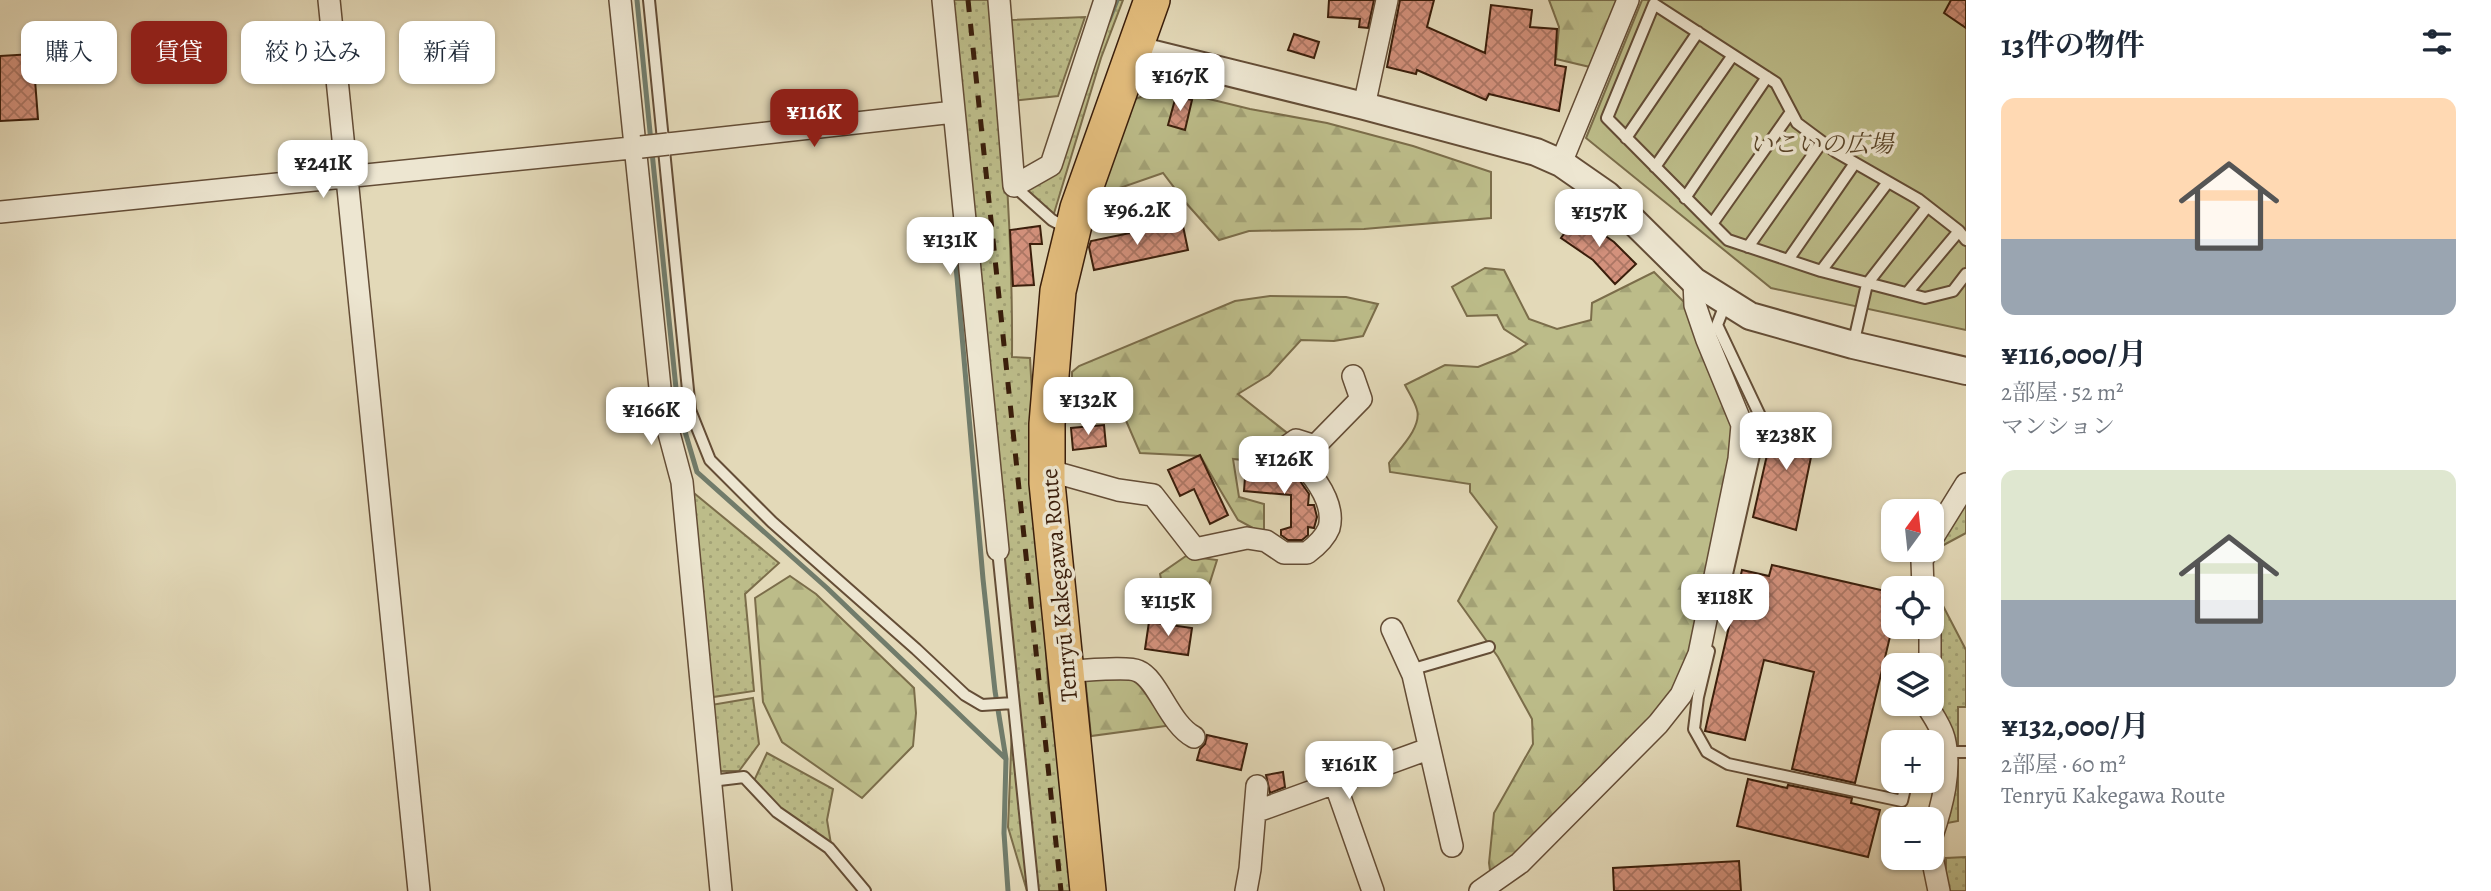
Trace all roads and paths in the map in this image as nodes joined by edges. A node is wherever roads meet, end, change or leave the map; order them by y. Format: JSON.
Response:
{"nodes":[{"id":1,"x":329,"y":0,"type":"edge"},
{"id":2,"x":620,"y":0,"type":"edge"},
{"id":3,"x":649,"y":0,"type":"edge"},
{"id":4,"x":943,"y":0,"type":"edge"},
{"id":5,"x":999,"y":0,"type":"edge"},
{"id":6,"x":1105,"y":0,"type":"edge"},
{"id":7,"x":1152,"y":0,"type":"edge"},
{"id":8,"x":1387,"y":0,"type":"edge"},
{"id":9,"x":1628,"y":0,"type":"edge"},
{"id":10,"x":1698,"y":32,"type":"junction"},
{"id":11,"x":1134,"y":50,"type":"junction"},
{"id":12,"x":1733,"y":55,"type":"junction"},
{"id":13,"x":1768,"y":77,"type":"junction"},
{"id":14,"x":1364,"y":106,"type":"junction"},
{"id":15,"x":954,"y":112,"type":"junction"},
{"id":16,"x":1791,"y":112,"type":"junction"},
{"id":17,"x":1626,"y":138,"type":"junction"},
{"id":18,"x":1822,"y":142,"type":"junction"},
{"id":19,"x":652,"y":146,"type":"junction"},
{"id":20,"x":1561,"y":163,"type":"junction"},
{"id":21,"x":1855,"y":163,"type":"junction"},
{"id":22,"x":1655,"y":167,"type":"junction"},
{"id":23,"x":346,"y":177,"type":"junction"},
{"id":24,"x":1888,"y":182,"type":"junction"},
{"id":25,"x":1014,"y":186,"type":"junction"},
{"id":26,"x":1685,"y":198,"type":"junction"},
{"id":27,"x":1927,"y":206,"type":"junction"},
{"id":28,"x":0,"y":212,"type":"edge"},
{"id":29,"x":1712,"y":225,"type":"junction"},
{"id":30,"x":1072,"y":230,"type":"junction"},
{"id":31,"x":1962,"y":236,"type":"edge"},
{"id":32,"x":1748,"y":247,"type":"junction"},
{"id":33,"x":1788,"y":260,"type":"junction"},
{"id":34,"x":1821,"y":271,"type":"junction"},
{"id":35,"x":1966,"y":274,"type":"edge"},
{"id":36,"x":1694,"y":281,"type":"junction"},
{"id":37,"x":1867,"y":284,"type":"junction"},
{"id":38,"x":1907,"y":293,"type":"junction"},
{"id":39,"x":1726,"y":302,"type":"junction"},
{"id":40,"x":1853,"y":345,"type":"junction"},
{"id":41,"x":1966,"y":371,"type":"edge"},
{"id":42,"x":1353,"y":376,"type":"dead end"},
{"id":43,"x":1047,"y":470,"type":"junction"},
{"id":44,"x":1966,"y":484,"type":"edge"},
{"id":45,"x":1944,"y":520,"type":"edge"},
{"id":46,"x":998,"y":551,"type":"joint"},
{"id":47,"x":1392,"y":629,"type":"dead end"},
{"id":48,"x":1489,"y":647,"type":"dead end"},
{"id":49,"x":1143,"y":660,"type":"dead end"},
{"id":50,"x":1066,"y":664,"type":"junction"},
{"id":51,"x":1410,"y":670,"type":"junction"},
{"id":52,"x":1009,"y":703,"type":"junction"},
{"id":53,"x":1933,"y":716,"type":"edge"},
{"id":54,"x":1194,"y":737,"type":"dead end"},
{"id":55,"x":1429,"y":749,"type":"junction"},
{"id":56,"x":1948,"y":752,"type":"edge"},
{"id":57,"x":711,"y":782,"type":"junction"},
{"id":58,"x":1335,"y":783,"type":"junction"},
{"id":59,"x":1257,"y":786,"type":"dead end"},
{"id":60,"x":1904,"y":793,"type":"edge"},
{"id":61,"x":1942,"y":807,"type":"edge"},
{"id":62,"x":1255,"y":812,"type":"junction"},
{"id":63,"x":1452,"y":846,"type":"dead end"},
{"id":64,"x":1934,"y":870,"type":"edge"},
{"id":65,"x":419,"y":891,"type":"edge"},
{"id":66,"x":721,"y":891,"type":"edge"},
{"id":67,"x":865,"y":891,"type":"edge"},
{"id":68,"x":1033,"y":891,"type":"edge"},
{"id":69,"x":1088,"y":891,"type":"edge"},
{"id":70,"x":1246,"y":891,"type":"edge"},
{"id":71,"x":1373,"y":891,"type":"edge"},
{"id":72,"x":1480,"y":891,"type":"edge"},
{"id":73,"x":1938,"y":891,"type":"edge"}],
"edges":[{"from":1,"to":23,"type":"street"},
{"from":2,"to":19,"type":"street"},
{"from":3,"to":19,"type":"lane"},
{"from":4,"to":15,"type":"street"},
{"from":5,"to":25,"type":"street"},
{"from":6,"to":25,"type":"street"},
{"from":7,"to":11,"type":"main road","name":"Tenryū Kakegawa Route"},
{"from":8,"to":14,"type":"street"},
{"from":9,"to":20,"type":"street"},
{"from":10,"to":12,"type":"lane"},
{"from":10,"to":17,"type":"lane"},
{"from":10,"to":17,"type":"lane"},
{"from":11,"to":14,"type":"street"},
{"from":11,"to":30,"type":"main road","name":"Tenryū Kakegawa Route"},
{"from":12,"to":13,"type":"lane"},
{"from":12,"to":22,"type":"lane"},
{"from":13,"to":16,"type":"lane"},
{"from":13,"to":26,"type":"lane"},
{"from":14,"to":20,"type":"street"},
{"from":15,"to":19,"type":"street"},
{"from":15,"to":46,"type":"street"},
{"from":16,"to":18,"type":"lane"},
{"from":16,"to":29,"type":"lane"},
{"from":17,"to":22,"type":"lane"},
{"from":18,"to":21,"type":"lane"},
{"from":18,"to":32,"type":"lane"},
{"from":19,"to":23,"type":"street"},
{"from":19,"to":52,"type":"lane"},
{"from":19,"to":57,"type":"street"},
{"from":20,"to":36,"type":"street"},
{"from":21,"to":24,"type":"lane"},
{"from":21,"to":33,"type":"lane"},
{"from":22,"to":26,"type":"lane"},
{"from":23,"to":28,"type":"street"},
{"from":23,"to":65,"type":"street"},
{"from":24,"to":27,"type":"lane"},
{"from":24,"to":34,"type":"lane"},
{"from":25,"to":30,"type":"lane"},
{"from":26,"to":29,"type":"lane"},
{"from":27,"to":31,"type":"lane"},
{"from":27,"to":37,"type":"lane"},
{"from":29,"to":32,"type":"lane"},
{"from":30,"to":43,"type":"main road","name":"Tenryū Kakegawa Route"},
{"from":31,"to":38,"type":"lane"},
{"from":32,"to":33,"type":"lane"},
{"from":33,"to":34,"type":"lane"},
{"from":34,"to":37,"type":"lane"},
{"from":35,"to":38,"type":"lane"},
{"from":36,"to":39,"type":"street"},
{"from":36,"to":72,"type":"street"},
{"from":37,"to":38,"type":"lane"},
{"from":37,"to":40,"type":"lane"},
{"from":39,"to":40,"type":"street"},
{"from":39,"to":60,"type":"lane"},
{"from":40,"to":41,"type":"street"},
{"from":42,"to":43,"type":"street"},
{"from":43,"to":50,"type":"main road","name":"Tenryū Kakegawa Route"},
{"from":44,"to":45,"type":"street"},
{"from":46,"to":52,"type":"lane"},
{"from":47,"to":51,"type":"street"},
{"from":48,"to":51,"type":"lane"},
{"from":49,"to":50,"type":"street"},
{"from":50,"to":54,"type":"street"},
{"from":50,"to":69,"type":"main road","name":"Tenryū Kakegawa Route"},
{"from":51,"to":55,"type":"street"},
{"from":52,"to":68,"type":"lane"},
{"from":53,"to":56,"type":"street"},
{"from":55,"to":58,"type":"street"},
{"from":55,"to":63,"type":"street"},
{"from":56,"to":61,"type":"street"},
{"from":57,"to":66,"type":"street"},
{"from":57,"to":67,"type":"lane"},
{"from":58,"to":62,"type":"street"},
{"from":58,"to":71,"type":"street"},
{"from":59,"to":62,"type":"street"},
{"from":62,"to":70,"type":"street"},
{"from":64,"to":73,"type":"street"}]}
